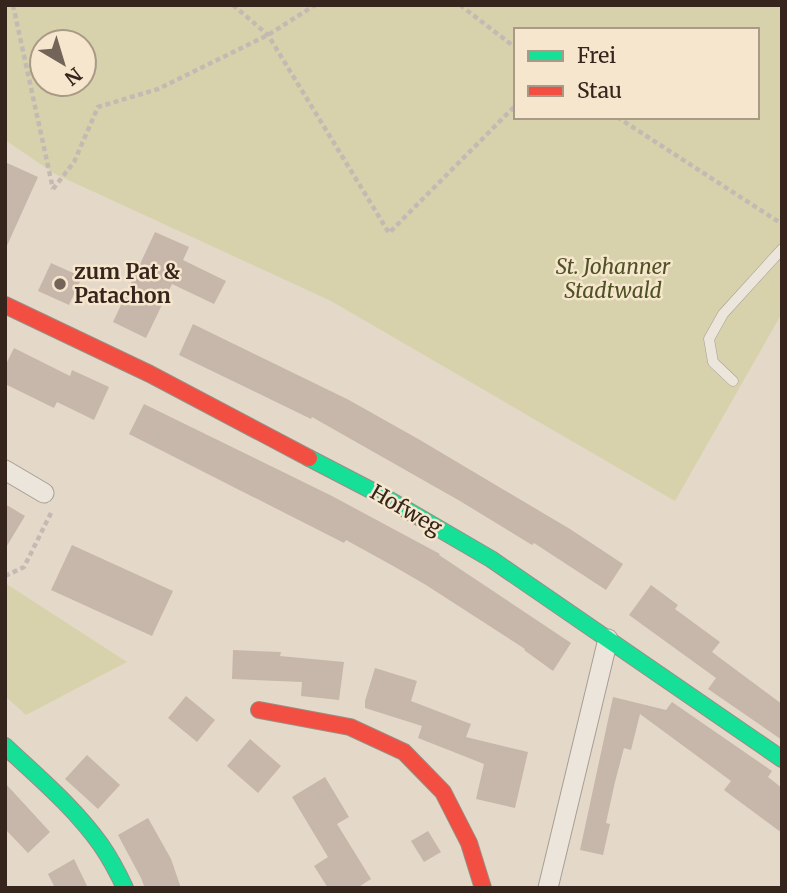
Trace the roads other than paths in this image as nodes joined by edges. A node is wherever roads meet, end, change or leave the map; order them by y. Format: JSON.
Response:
{"nodes":[{"id":1,"x":782,"y":249,"type":"edge"},
{"id":2,"x":5,"y":305,"type":"edge"},
{"id":3,"x":733,"y":381,"type":"dead end"},
{"id":4,"x":5,"y":470,"type":"edge"},
{"id":5,"x":51,"y":497,"type":"road end"},
{"id":6,"x":608,"y":639,"type":"junction"},
{"id":7,"x":259,"y":710,"type":"dead end"},
{"id":8,"x":5,"y":746,"type":"edge"},
{"id":9,"x":782,"y":759,"type":"edge"},
{"id":10,"x":125,"y":888,"type":"edge"},
{"id":11,"x":483,"y":888,"type":"edge"},
{"id":12,"x":548,"y":888,"type":"edge"}],
"edges":[{"from":1,"to":3,"type":"lane"},
{"from":2,"to":6,"type":"street","name":"Hofweg"},
{"from":4,"to":5,"type":"street"},
{"from":6,"to":9,"type":"street","name":"Hofweg"},
{"from":6,"to":12,"type":"street"},
{"from":7,"to":11,"type":"street"},
{"from":8,"to":10,"type":"street"}]}
